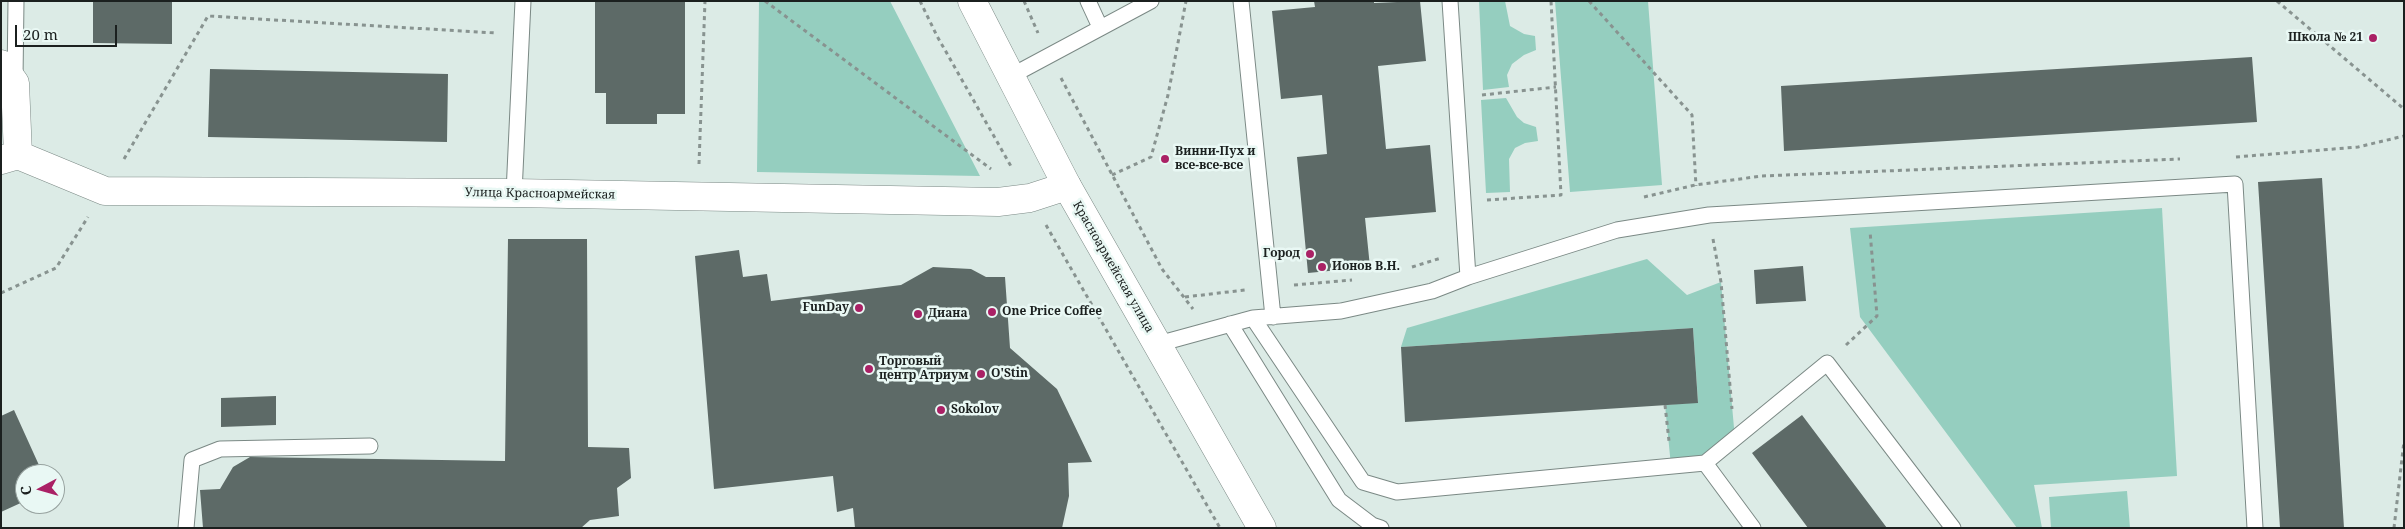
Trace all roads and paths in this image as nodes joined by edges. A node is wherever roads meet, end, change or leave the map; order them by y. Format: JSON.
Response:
{"nodes":[{"id":1,"x":16,"y":1,"type":"edge"},
{"id":2,"x":524,"y":1,"type":"edge"},
{"id":3,"x":705,"y":1,"type":"edge"},
{"id":4,"x":765,"y":1,"type":"edge"},
{"id":5,"x":920,"y":1,"type":"edge"},
{"id":6,"x":972,"y":1,"type":"edge"},
{"id":7,"x":1024,"y":1,"type":"edge"},
{"id":8,"x":1088,"y":1,"type":"edge"},
{"id":9,"x":1150,"y":1,"type":"edge"},
{"id":10,"x":1186,"y":1,"type":"edge"},
{"id":11,"x":1241,"y":1,"type":"edge"},
{"id":12,"x":1450,"y":1,"type":"edge"},
{"id":13,"x":1551,"y":1,"type":"edge"},
{"id":14,"x":1589,"y":1,"type":"edge"},
{"id":15,"x":2277,"y":1,"type":"edge"},
{"id":16,"x":1100,"y":27,"type":"junction"},
{"id":17,"x":522,"y":35,"type":"junction"},
{"id":18,"x":1048,"y":55,"type":"junction"},
{"id":19,"x":8,"y":74,"type":"edge"},
{"id":20,"x":1011,"y":76,"type":"junction"},
{"id":21,"x":1556,"y":87,"type":"junction"},
{"id":22,"x":1456,"y":98,"type":"junction"},
{"id":23,"x":2404,"y":109,"type":"edge"},
{"id":24,"x":2404,"y":136,"type":"edge"},
{"id":25,"x":10,"y":158,"type":"edge"},
{"id":26,"x":1865,"y":172,"type":"dead end"},
{"id":27,"x":1112,"y":174,"type":"junction"},
{"id":28,"x":2235,"y":184,"type":"junction"},
{"id":29,"x":1067,"y":186,"type":"junction"},
{"id":30,"x":105,"y":191,"type":"junction"},
{"id":31,"x":514,"y":193,"type":"junction"},
{"id":32,"x":698,"y":198,"type":"junction"},
{"id":33,"x":1030,"y":198,"type":"junction"},
{"id":34,"x":1464,"y":202,"type":"junction"},
{"id":35,"x":1868,"y":206,"type":"junction"},
{"id":36,"x":1709,"y":215,"type":"junction"},
{"id":37,"x":1468,"y":277,"type":"junction"},
{"id":38,"x":1,"y":294,"type":"edge"},
{"id":39,"x":1273,"y":317,"type":"junction"},
{"id":40,"x":1253,"y":318,"type":"junction"},
{"id":41,"x":1230,"y":324,"type":"junction"},
{"id":42,"x":1206,"y":330,"type":"junction"},
{"id":43,"x":1158,"y":344,"type":"junction"},
{"id":44,"x":1827,"y":363,"type":"junction"},
{"id":45,"x":1665,"y":405,"type":"dead end"},
{"id":46,"x":1735,"y":439,"type":"junction"},
{"id":47,"x":2404,"y":442,"type":"edge"},
{"id":48,"x":370,"y":446,"type":"dead end"},
{"id":49,"x":1704,"y":463,"type":"junction"},
{"id":50,"x":1672,"y":466,"type":"junction"},
{"id":51,"x":186,"y":528,"type":"edge"},
{"id":52,"x":1220,"y":528,"type":"edge"},
{"id":53,"x":1262,"y":528,"type":"edge"},
{"id":54,"x":1381,"y":528,"type":"edge"},
{"id":55,"x":1753,"y":528,"type":"edge"},
{"id":56,"x":1953,"y":528,"type":"edge"},
{"id":57,"x":2255,"y":528,"type":"edge"},
{"id":58,"x":2394,"y":528,"type":"edge"}],
"edges":[{"from":1,"to":19,"type":"lane"},
{"from":2,"to":17,"type":"lane"},
{"from":3,"to":32,"type":"path"},
{"from":4,"to":33,"type":"path"},
{"from":5,"to":33,"type":"path"},
{"from":6,"to":20,"type":"street","name":"Красноармейская улица"},
{"from":7,"to":18,"type":"path"},
{"from":8,"to":16,"type":"lane"},
{"from":9,"to":16,"type":"lane"},
{"from":10,"to":27,"type":"path"},
{"from":11,"to":39,"type":"lane"},
{"from":12,"to":22,"type":"lane"},
{"from":13,"to":21,"type":"path"},
{"from":14,"to":36,"type":"path"},
{"from":15,"to":23,"type":"path"},
{"from":16,"to":18,"type":"lane"},
{"from":17,"to":30,"type":"path"},
{"from":17,"to":31,"type":"lane"},
{"from":18,"to":20,"type":"lane"},
{"from":18,"to":27,"type":"path"},
{"from":19,"to":25,"type":"street","name":"Улица Красноармейская"},
{"from":20,"to":29,"type":"street","name":"Красноармейская улица"},
{"from":21,"to":22,"type":"path"},
{"from":21,"to":34,"type":"path"},
{"from":22,"to":34,"type":"lane"},
{"from":24,"to":28,"type":"path"},
{"from":25,"to":30,"type":"street","name":"Улица Красноармейская"},
{"from":26,"to":35,"type":"path"},
{"from":27,"to":42,"type":"path"},
{"from":28,"to":35,"type":"lane"},
{"from":28,"to":57,"type":"lane"},
{"from":29,"to":33,"type":"street","name":"Улица Красноармейская"},
{"from":29,"to":43,"type":"street","name":"Красноармейская улица"},
{"from":30,"to":31,"type":"street","name":"Улица Красноармейская"},
{"from":30,"to":38,"type":"path"},
{"from":31,"to":32,"type":"street","name":"Улица Красноармейская"},
{"from":32,"to":33,"type":"street","name":"Улица Красноармейская"},
{"from":33,"to":52,"type":"path"},
{"from":34,"to":37,"type":"lane"},
{"from":35,"to":36,"type":"lane"},
{"from":35,"to":44,"type":"path"},
{"from":36,"to":37,"type":"lane"},
{"from":36,"to":46,"type":"path"},
{"from":37,"to":39,"type":"lane"},
{"from":39,"to":40,"type":"lane"},
{"from":40,"to":41,"type":"lane"},
{"from":40,"to":50,"type":"lane"},
{"from":41,"to":42,"type":"lane"},
{"from":41,"to":54,"type":"lane"},
{"from":42,"to":43,"type":"lane"},
{"from":43,"to":53,"type":"street","name":"Красноармейская улица"},
{"from":44,"to":46,"type":"lane"},
{"from":44,"to":56,"type":"lane"},
{"from":45,"to":50,"type":"path"},
{"from":46,"to":49,"type":"lane"},
{"from":47,"to":58,"type":"path"},
{"from":48,"to":51,"type":"lane"},
{"from":49,"to":50,"type":"lane"},
{"from":49,"to":55,"type":"lane"}]}
